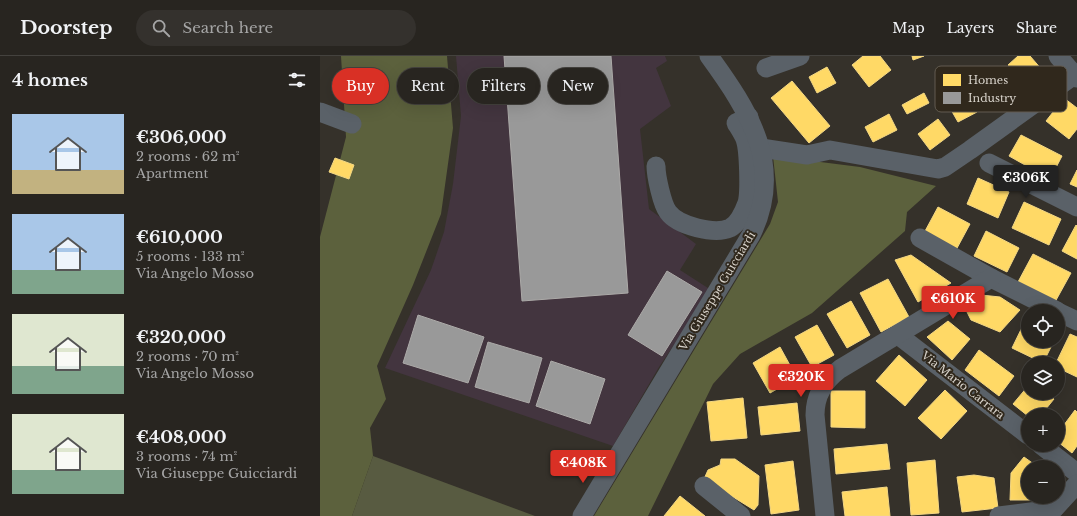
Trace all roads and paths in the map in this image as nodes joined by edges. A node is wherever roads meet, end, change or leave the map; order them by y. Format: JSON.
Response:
{"nodes":[{"id":1,"x":709,"y":56,"type":"edge"},
{"id":2,"x":800,"y":56,"type":"edge"},
{"id":3,"x":1058,"y":56,"type":"edge"},
{"id":4,"x":766,"y":68,"type":"dead end"},
{"id":5,"x":1076,"y":75,"type":"edge"},
{"id":6,"x":1067,"y":81,"type":"edge"},
{"id":7,"x":320,"y":112,"type":"edge"},
{"id":8,"x":1024,"y":112,"type":"edge"},
{"id":9,"x":749,"y":117,"type":"junction"},
{"id":10,"x":352,"y":124,"type":"dead end"},
{"id":11,"x":761,"y":148,"type":"junction"},
{"id":12,"x":988,"y":163,"type":"dead end"},
{"id":13,"x":656,"y":166,"type":"dead end"},
{"id":14,"x":1077,"y":207,"type":"edge"},
{"id":15,"x":920,"y":238,"type":"dead end"},
{"id":16,"x":991,"y":278,"type":"junction"},
{"id":17,"x":1044,"y":304,"type":"edge"},
{"id":18,"x":1065,"y":315,"type":"edge"},
{"id":19,"x":1077,"y":321,"type":"edge"},
{"id":20,"x":898,"y":335,"type":"junction"},
{"id":21,"x":1021,"y":430,"type":"edge"},
{"id":22,"x":1050,"y":452,"type":"edge"},
{"id":23,"x":1077,"y":473,"type":"edge"},
{"id":24,"x":1077,"y":484,"type":"edge"},
{"id":25,"x":704,"y":486,"type":"dead end"},
{"id":26,"x":582,"y":516,"type":"edge"},
{"id":27,"x":741,"y":516,"type":"edge"},
{"id":28,"x":825,"y":516,"type":"edge"},
{"id":29,"x":999,"y":516,"type":"edge"}],
"edges":[{"from":1,"to":9,"type":"street","name":"Via Giuseppe Guicciardi"},
{"from":2,"to":4,"type":"street"},
{"from":3,"to":5,"type":"street"},
{"from":5,"to":6,"type":"street"},
{"from":7,"to":10,"type":"street"},
{"from":8,"to":11,"type":"street"},
{"from":9,"to":11,"type":"street","name":"Via Giuseppe Guicciardi"},
{"from":9,"to":13,"type":"street"},
{"from":11,"to":26,"type":"street","name":"Via Giuseppe Guicciardi"},
{"from":12,"to":14,"type":"street"},
{"from":15,"to":16,"type":"street"},
{"from":16,"to":17,"type":"street"},
{"from":16,"to":20,"type":"street"},
{"from":18,"to":19,"type":"street"},
{"from":20,"to":21,"type":"street","name":"Via Mario Carrara"},
{"from":20,"to":28,"type":"street"},
{"from":22,"to":23,"type":"street"},
{"from":24,"to":29,"type":"street"},
{"from":25,"to":27,"type":"street"}]}
